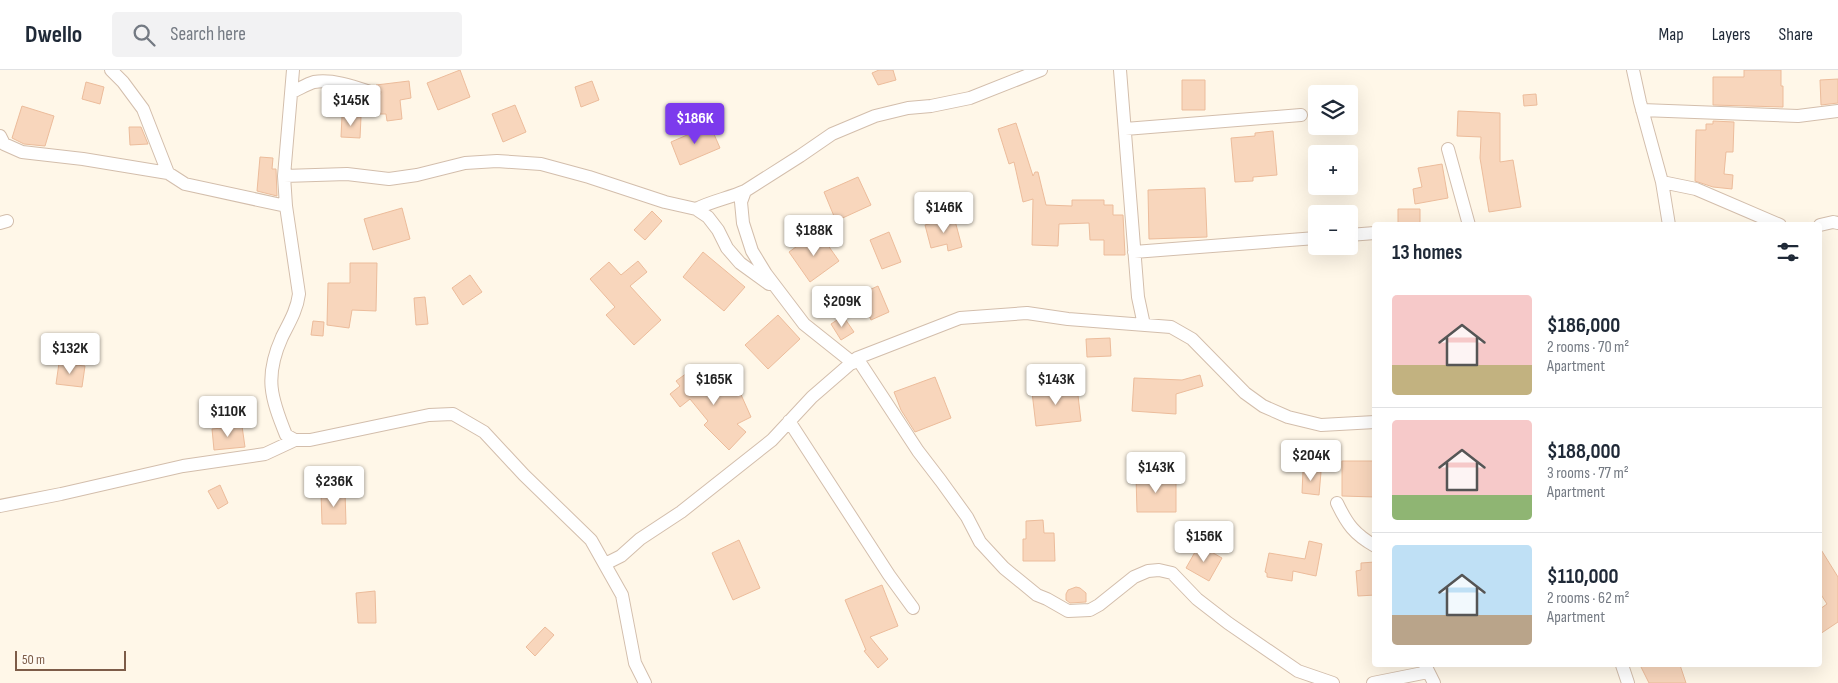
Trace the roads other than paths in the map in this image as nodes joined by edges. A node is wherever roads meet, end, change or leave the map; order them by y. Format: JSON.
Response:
{"nodes":[{"id":1,"x":111,"y":70,"type":"edge"},
{"id":2,"x":293,"y":70,"type":"edge"},
{"id":3,"x":1042,"y":70,"type":"edge"},
{"id":4,"x":1120,"y":70,"type":"edge"},
{"id":5,"x":1633,"y":70,"type":"edge"},
{"id":6,"x":292,"y":92,"type":"junction"},
{"id":7,"x":373,"y":93,"type":"dead end"},
{"id":8,"x":1642,"y":110,"type":"junction"},
{"id":9,"x":1838,"y":111,"type":"edge"},
{"id":10,"x":1301,"y":115,"type":"dead end"},
{"id":11,"x":1125,"y":129,"type":"junction"},
{"id":12,"x":1,"y":143,"type":"edge"},
{"id":13,"x":1448,"y":149,"type":"dead end"},
{"id":14,"x":168,"y":173,"type":"junction"},
{"id":15,"x":284,"y":176,"type":"junction"},
{"id":16,"x":1662,"y":182,"type":"junction"},
{"id":17,"x":745,"y":191,"type":"junction"},
{"id":18,"x":286,"y":206,"type":"junction"},
{"id":19,"x":696,"y":209,"type":"junction"},
{"id":20,"x":1468,"y":222,"type":"edge"},
{"id":21,"x":1669,"y":222,"type":"edge"},
{"id":22,"x":1773,"y":222,"type":"edge"},
{"id":23,"x":1838,"y":223,"type":"edge"},
{"id":24,"x":1822,"y":225,"type":"edge"},
{"id":25,"x":1372,"y":233,"type":"edge"},
{"id":26,"x":1358,"y":234,"type":"edge"},
{"id":27,"x":1308,"y":239,"type":"edge"},
{"id":28,"x":1134,"y":252,"type":"junction"},
{"id":29,"x":777,"y":288,"type":"junction"},
{"id":30,"x":1144,"y":325,"type":"junction"},
{"id":31,"x":855,"y":361,"type":"junction"},
{"id":32,"x":789,"y":421,"type":"junction"},
{"id":33,"x":1372,"y":422,"type":"edge"},
{"id":34,"x":295,"y":440,"type":"junction"},
{"id":35,"x":1337,"y":503,"type":"dead end"},
{"id":36,"x":0,"y":506,"type":"edge"},
{"id":37,"x":1372,"y":544,"type":"edge"},
{"id":38,"x":605,"y":564,"type":"junction"},
{"id":39,"x":914,"y":608,"type":"dead end"},
{"id":40,"x":1623,"y":667,"type":"edge"},
{"id":41,"x":1429,"y":673,"type":"edge"},
{"id":42,"x":645,"y":683,"type":"edge"},
{"id":43,"x":1334,"y":683,"type":"edge"},
{"id":44,"x":1373,"y":683,"type":"edge"},
{"id":45,"x":1628,"y":683,"type":"edge"}],
"edges":[{"from":1,"to":14,"type":"street"},
{"from":2,"to":6,"type":"street"},
{"from":3,"to":17,"type":"street"},
{"from":4,"to":11,"type":"street"},
{"from":5,"to":8,"type":"street"},
{"from":6,"to":7,"type":"street"},
{"from":6,"to":15,"type":"street"},
{"from":8,"to":9,"type":"street"},
{"from":8,"to":16,"type":"street"},
{"from":10,"to":11,"type":"street"},
{"from":11,"to":28,"type":"street"},
{"from":12,"to":14,"type":"street"},
{"from":13,"to":20,"type":"street"},
{"from":14,"to":18,"type":"street"},
{"from":15,"to":18,"type":"street"},
{"from":15,"to":19,"type":"street"},
{"from":16,"to":21,"type":"street"},
{"from":16,"to":22,"type":"street"},
{"from":17,"to":19,"type":"street"},
{"from":17,"to":29,"type":"street"},
{"from":18,"to":34,"type":"street"},
{"from":19,"to":29,"type":"street"},
{"from":23,"to":24,"type":"street"},
{"from":25,"to":26,"type":"street"},
{"from":27,"to":28,"type":"street"},
{"from":28,"to":30,"type":"street"},
{"from":29,"to":31,"type":"street"},
{"from":30,"to":31,"type":"street"},
{"from":30,"to":33,"type":"street"},
{"from":31,"to":32,"type":"street"},
{"from":31,"to":43,"type":"street"},
{"from":32,"to":38,"type":"street"},
{"from":32,"to":39,"type":"street"},
{"from":34,"to":36,"type":"street"},
{"from":34,"to":38,"type":"street"},
{"from":35,"to":37,"type":"street"},
{"from":38,"to":42,"type":"street"},
{"from":40,"to":45,"type":"street"},
{"from":41,"to":44,"type":"street"}]}
